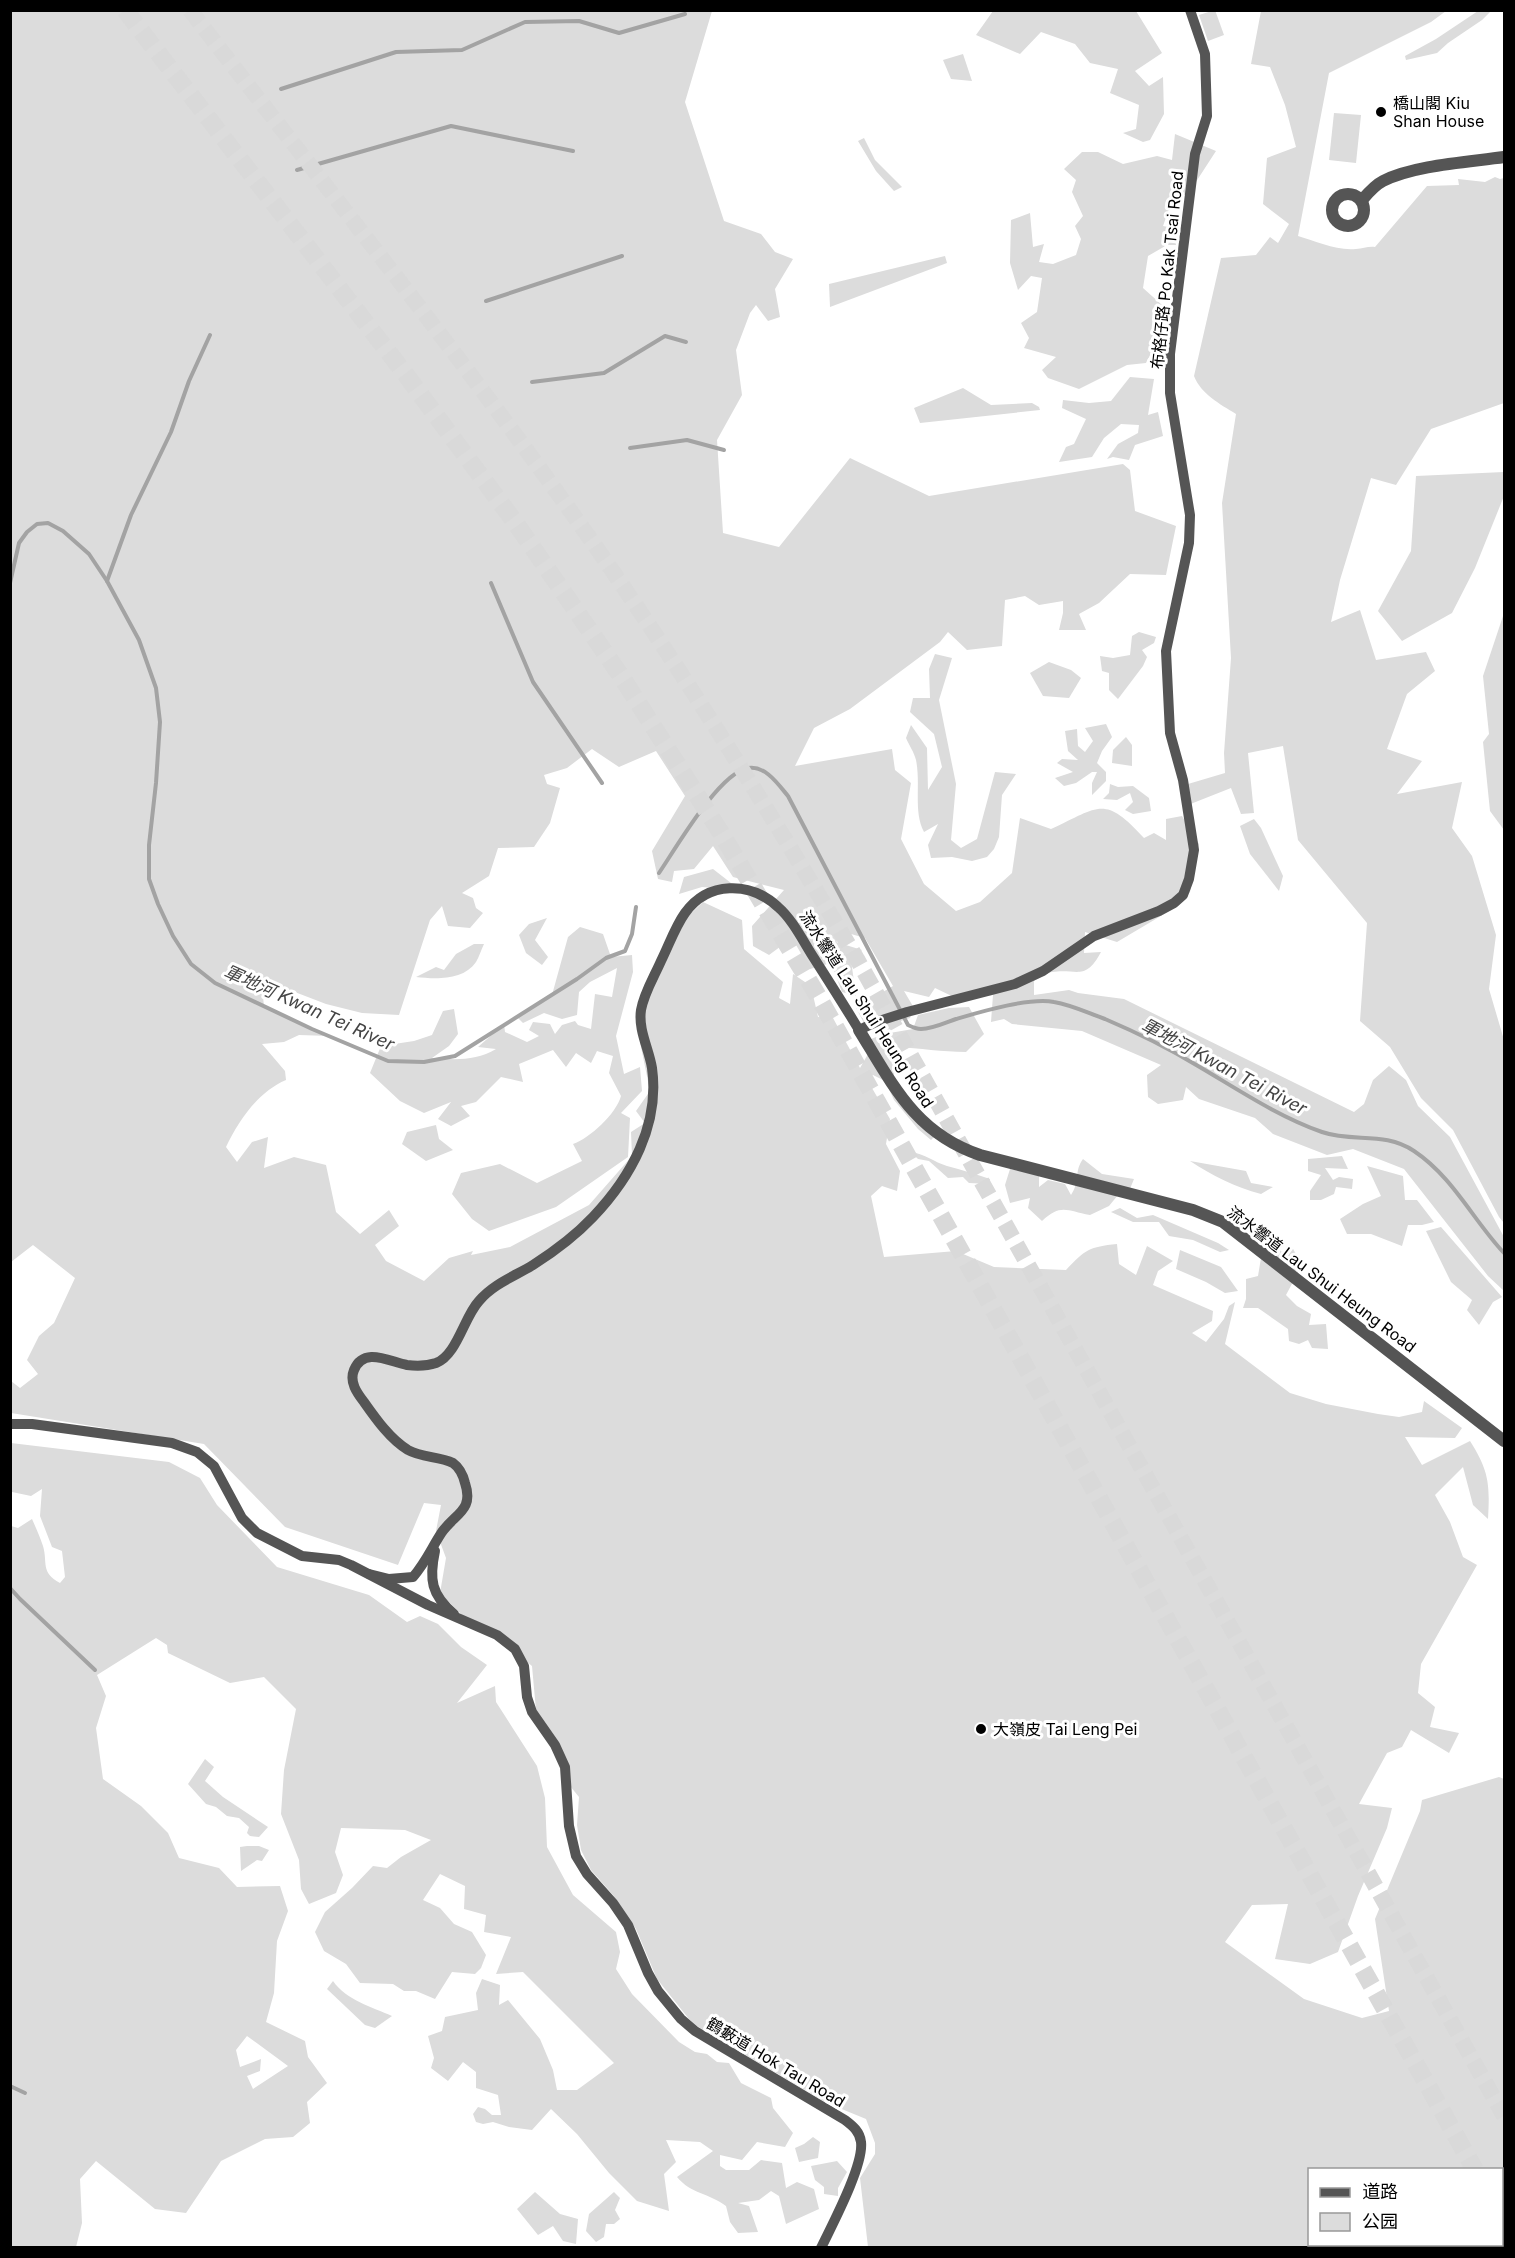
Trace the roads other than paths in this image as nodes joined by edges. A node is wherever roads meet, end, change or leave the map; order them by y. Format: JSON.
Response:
{"nodes":[{"id":1,"x":1190,"y":10,"type":"edge"},
{"id":2,"x":1504,"y":157,"type":"edge"},
{"id":3,"x":1362,"y":200,"type":"dead end"},
{"id":4,"x":859,"y":1030,"type":"junction"},
{"id":5,"x":10,"y":1424,"type":"edge"},
{"id":6,"x":1504,"y":1441,"type":"edge"},
{"id":7,"x":436,"y":1545,"type":"junction"},
{"id":8,"x":369,"y":1574,"type":"junction"},
{"id":9,"x":413,"y":1577,"type":"junction"},
{"id":10,"x":431,"y":1584,"type":"junction"},
{"id":11,"x":413,"y":1598,"type":"junction"},
{"id":12,"x":466,"y":1623,"type":"junction"},
{"id":13,"x":821,"y":2247,"type":"edge"}],
"edges":[{"from":1,"to":4,"type":"street","name":"布格仔路 Po Kak Tsai Road"},
{"from":2,"to":3,"type":"street"},
{"from":4,"to":6,"type":"street","name":"流水響道 Lau Shui Heung Road"},
{"from":4,"to":7,"type":"street","name":"流水響道 Lau Shui Heung Road"},
{"from":5,"to":8,"type":"street"},
{"from":7,"to":9,"type":"street","name":"流水響道 Lau Shui Heung Road"},
{"from":7,"to":10,"type":"street","name":"流水響道 Lau Shui Heung Road"},
{"from":8,"to":9,"type":"street"},
{"from":8,"to":11,"type":"street"},
{"from":9,"to":10,"type":"street"},
{"from":9,"to":11,"type":"street"},
{"from":10,"to":11,"type":"street"},
{"from":10,"to":12,"type":"street"},
{"from":11,"to":12,"type":"street"},
{"from":12,"to":13,"type":"street","name":"鶴藪道 Hok Tau Road"}]}
